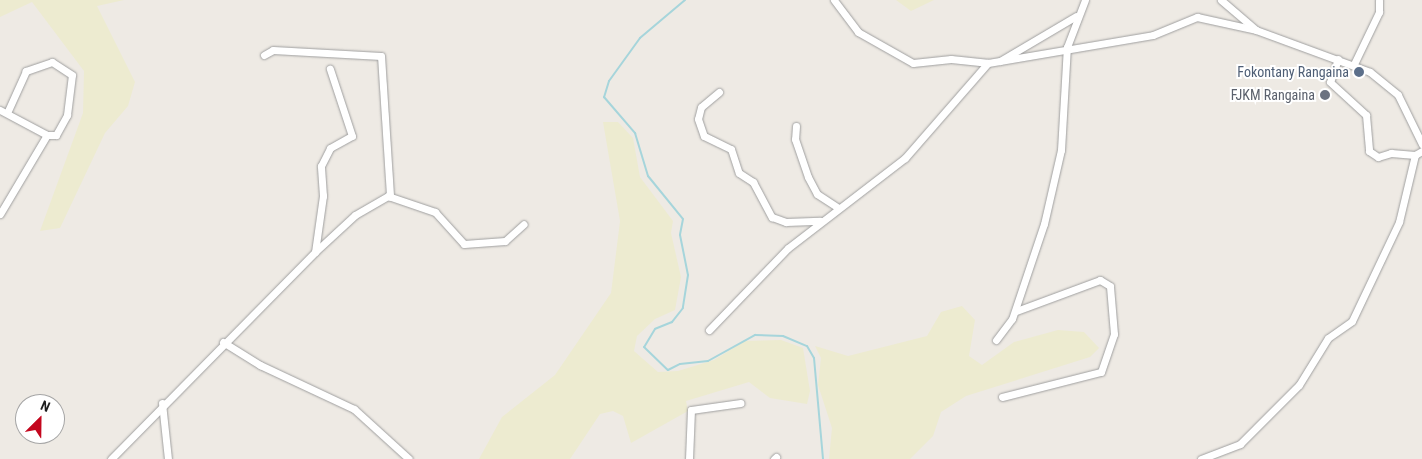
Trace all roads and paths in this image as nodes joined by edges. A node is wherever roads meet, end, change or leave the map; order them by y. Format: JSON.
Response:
{"nodes":[{"id":1,"x":834,"y":0,"type":"edge"},
{"id":2,"x":1085,"y":0,"type":"edge"},
{"id":3,"x":1221,"y":0,"type":"edge"},
{"id":4,"x":1379,"y":0,"type":"edge"},
{"id":5,"x":1076,"y":16,"type":"junction"},
{"id":6,"x":1256,"y":30,"type":"junction"},
{"id":7,"x":1067,"y":47,"type":"junction"},
{"id":8,"x":264,"y":55,"type":"dead end"},
{"id":9,"x":1338,"y":59,"type":"junction"},
{"id":10,"x":1000,"y":61,"type":"junction"},
{"id":11,"x":988,"y":63,"type":"junction"},
{"id":12,"x":1354,"y":64,"type":"junction"},
{"id":13,"x":330,"y":69,"type":"dead end"},
{"id":14,"x":719,"y":92,"type":"dead end"},
{"id":15,"x":0,"y":110,"type":"edge"},
{"id":16,"x":8,"y":113,"type":"junction"},
{"id":17,"x":796,"y":126,"type":"dead end"},
{"id":18,"x":47,"y":135,"type":"junction"},
{"id":19,"x":1422,"y":144,"type":"edge"},
{"id":20,"x":1419,"y":153,"type":"edge"},
{"id":21,"x":390,"y":197,"type":"junction"},
{"id":22,"x":837,"y":207,"type":"junction"},
{"id":23,"x":0,"y":214,"type":"edge"},
{"id":24,"x":821,"y":221,"type":"junction"},
{"id":25,"x":524,"y":224,"type":"dead end"},
{"id":26,"x":315,"y":252,"type":"junction"},
{"id":27,"x":1016,"y":311,"type":"junction"},
{"id":28,"x":708,"y":330,"type":"dead end"},
{"id":29,"x":996,"y":340,"type":"dead end"},
{"id":30,"x":222,"y":342,"type":"junction"},
{"id":31,"x":1002,"y":397,"type":"dead end"},
{"id":32,"x":162,"y":403,"type":"junction"},
{"id":33,"x":741,"y":403,"type":"dead end"},
{"id":34,"x":111,"y":459,"type":"edge"},
{"id":35,"x":168,"y":459,"type":"edge"},
{"id":36,"x":410,"y":459,"type":"edge"},
{"id":37,"x":689,"y":459,"type":"edge"},
{"id":38,"x":1201,"y":459,"type":"edge"}],
"edges":[{"from":1,"to":11,"type":"street"},
{"from":2,"to":5,"type":"street"},
{"from":3,"to":6,"type":"street"},
{"from":4,"to":12,"type":"street"},
{"from":5,"to":7,"type":"street"},
{"from":5,"to":10,"type":"street"},
{"from":6,"to":7,"type":"street"},
{"from":6,"to":9,"type":"street"},
{"from":7,"to":10,"type":"street"},
{"from":7,"to":27,"type":"street"},
{"from":8,"to":21,"type":"street"},
{"from":9,"to":12,"type":"street"},
{"from":9,"to":20,"type":"street"},
{"from":10,"to":11,"type":"street"},
{"from":11,"to":22,"type":"street"},
{"from":12,"to":19,"type":"street"},
{"from":13,"to":26,"type":"street"},
{"from":14,"to":24,"type":"street"},
{"from":15,"to":16,"type":"street"},
{"from":16,"to":18,"type":"street"},
{"from":16,"to":18,"type":"street"},
{"from":17,"to":22,"type":"street"},
{"from":18,"to":23,"type":"street"},
{"from":20,"to":38,"type":"street"},
{"from":21,"to":25,"type":"street"},
{"from":21,"to":26,"type":"street"},
{"from":22,"to":24,"type":"street"},
{"from":24,"to":28,"type":"street"},
{"from":26,"to":30,"type":"street"},
{"from":27,"to":29,"type":"street"},
{"from":27,"to":31,"type":"street"},
{"from":30,"to":32,"type":"street"},
{"from":30,"to":36,"type":"street"},
{"from":32,"to":34,"type":"street"},
{"from":32,"to":35,"type":"street"},
{"from":33,"to":37,"type":"street"}]}
